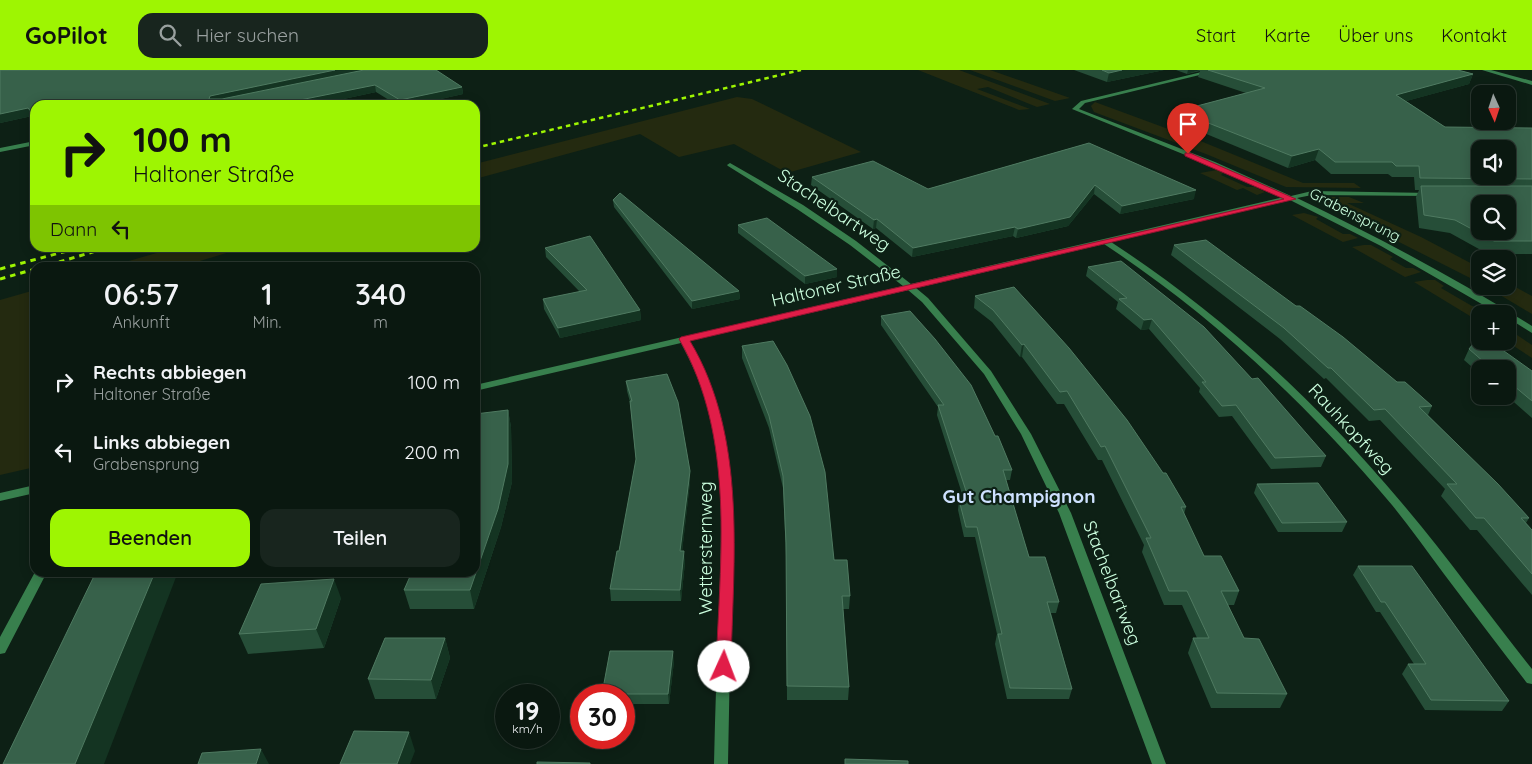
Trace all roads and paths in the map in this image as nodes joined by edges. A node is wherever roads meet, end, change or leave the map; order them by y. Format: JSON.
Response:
{"nodes":[{"id":1,"x":1217,"y":70,"type":"edge"},
{"id":2,"x":1485,"y":70,"type":"edge"},
{"id":3,"x":1532,"y":83,"type":"edge"},
{"id":4,"x":30,"y":144,"type":"edge"},
{"id":5,"x":0,"y":150,"type":"edge"},
{"id":6,"x":730,"y":165,"type":"dead end"},
{"id":7,"x":1439,"y":194,"type":"edge"},
{"id":8,"x":1292,"y":199,"type":"junction"},
{"id":9,"x":1106,"y":242,"type":"junction"},
{"id":10,"x":910,"y":287,"type":"junction"},
{"id":11,"x":1492,"y":305,"type":"edge"},
{"id":12,"x":1516,"y":320,"type":"edge"},
{"id":13,"x":1532,"y":330,"type":"edge"},
{"id":14,"x":684,"y":339,"type":"junction"},
{"id":15,"x":480,"y":387,"type":"edge"},
{"id":16,"x":30,"y":490,"type":"edge"},
{"id":17,"x":0,"y":497,"type":"edge"},
{"id":18,"x":38,"y":577,"type":"edge"},
{"id":19,"x":0,"y":649,"type":"edge"},
{"id":20,"x":1532,"y":679,"type":"edge"},
{"id":21,"x":721,"y":764,"type":"edge"},
{"id":22,"x":1159,"y":764,"type":"edge"}],
"edges":[{"from":1,"to":8,"type":"street","name":"Grabensprung"},
{"from":2,"to":3,"type":"street"},
{"from":4,"to":5,"type":"street"},
{"from":6,"to":10,"type":"street","name":"Stachelbartweg"},
{"from":7,"to":8,"type":"street","name":"Haltoner Straße"},
{"from":8,"to":9,"type":"street","name":"Haltoner Straße"},
{"from":8,"to":11,"type":"street","name":"Grabensprung"},
{"from":9,"to":10,"type":"street","name":"Haltoner Straße"},
{"from":9,"to":20,"type":"street","name":"Rauhkopfweg"},
{"from":10,"to":14,"type":"street","name":"Haltoner Straße"},
{"from":10,"to":22,"type":"street","name":"Stachelbartweg"},
{"from":12,"to":13,"type":"street","name":"Grabensprung"},
{"from":14,"to":15,"type":"street","name":"Haltoner Straße"},
{"from":14,"to":21,"type":"street","name":"Wettersternweg"},
{"from":16,"to":17,"type":"street"},
{"from":18,"to":19,"type":"street"}]}
